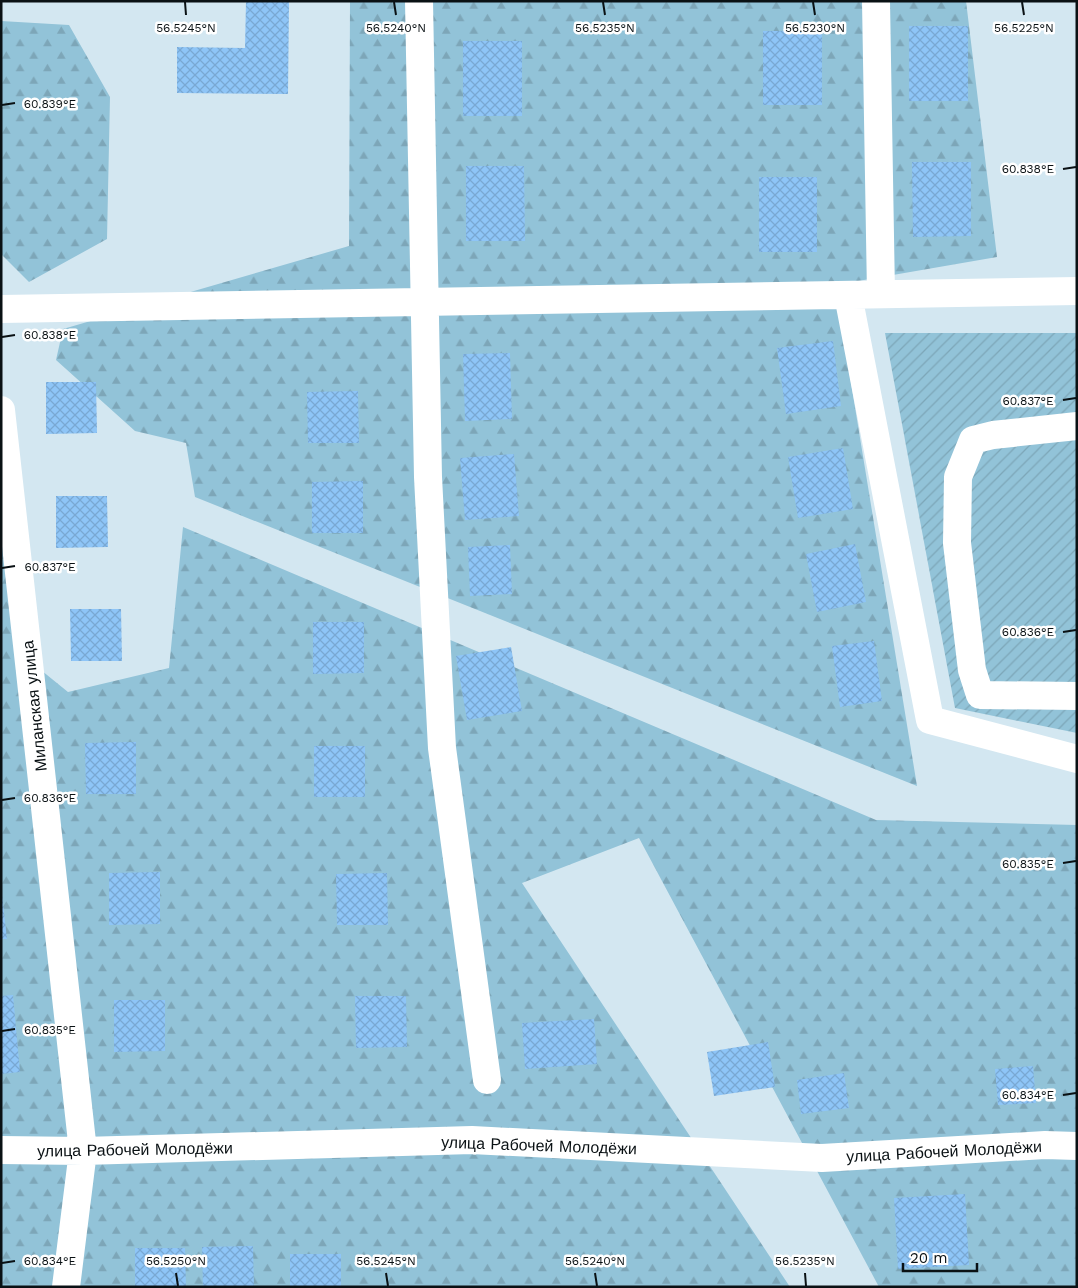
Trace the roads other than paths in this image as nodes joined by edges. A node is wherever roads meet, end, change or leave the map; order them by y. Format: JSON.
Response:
{"nodes":[{"id":1,"x":419,"y":1,"type":"edge"},
{"id":2,"x":876,"y":1,"type":"edge"},
{"id":3,"x":1077,"y":291,"type":"edge"},
{"id":4,"x":881,"y":294,"type":"junction"},
{"id":5,"x":848,"y":295,"type":"junction"},
{"id":6,"x":425,"y":302,"type":"junction"},
{"id":7,"x":1,"y":310,"type":"edge"},
{"id":8,"x":1,"y":410,"type":"edge"},
{"id":9,"x":1077,"y":426,"type":"edge"},
{"id":10,"x":1077,"y":696,"type":"edge"},
{"id":11,"x":1077,"y":759,"type":"edge"},
{"id":12,"x":488,"y":1080,"type":"dead end"},
{"id":13,"x":1077,"y":1146,"type":"edge"},
{"id":14,"x":1,"y":1150,"type":"edge"},
{"id":15,"x":82,"y":1151,"type":"junction"},
{"id":16,"x":66,"y":1287,"type":"edge"}],
"edges":[{"from":1,"to":6,"type":"street"},
{"from":2,"to":4,"type":"street"},
{"from":3,"to":4,"type":"street"},
{"from":4,"to":5,"type":"street"},
{"from":5,"to":6,"type":"street"},
{"from":5,"to":11,"type":"street"},
{"from":6,"to":7,"type":"street"},
{"from":6,"to":12,"type":"street"},
{"from":8,"to":15,"type":"street","name":"Миланская улица"},
{"from":9,"to":10,"type":"street"},
{"from":13,"to":15,"type":"street","name":"улица Рабочей Молодёжи"},
{"from":14,"to":15,"type":"street","name":"улица Рабочей Молодёжи"},
{"from":15,"to":16,"type":"street","name":"Миланская улица"}]}
